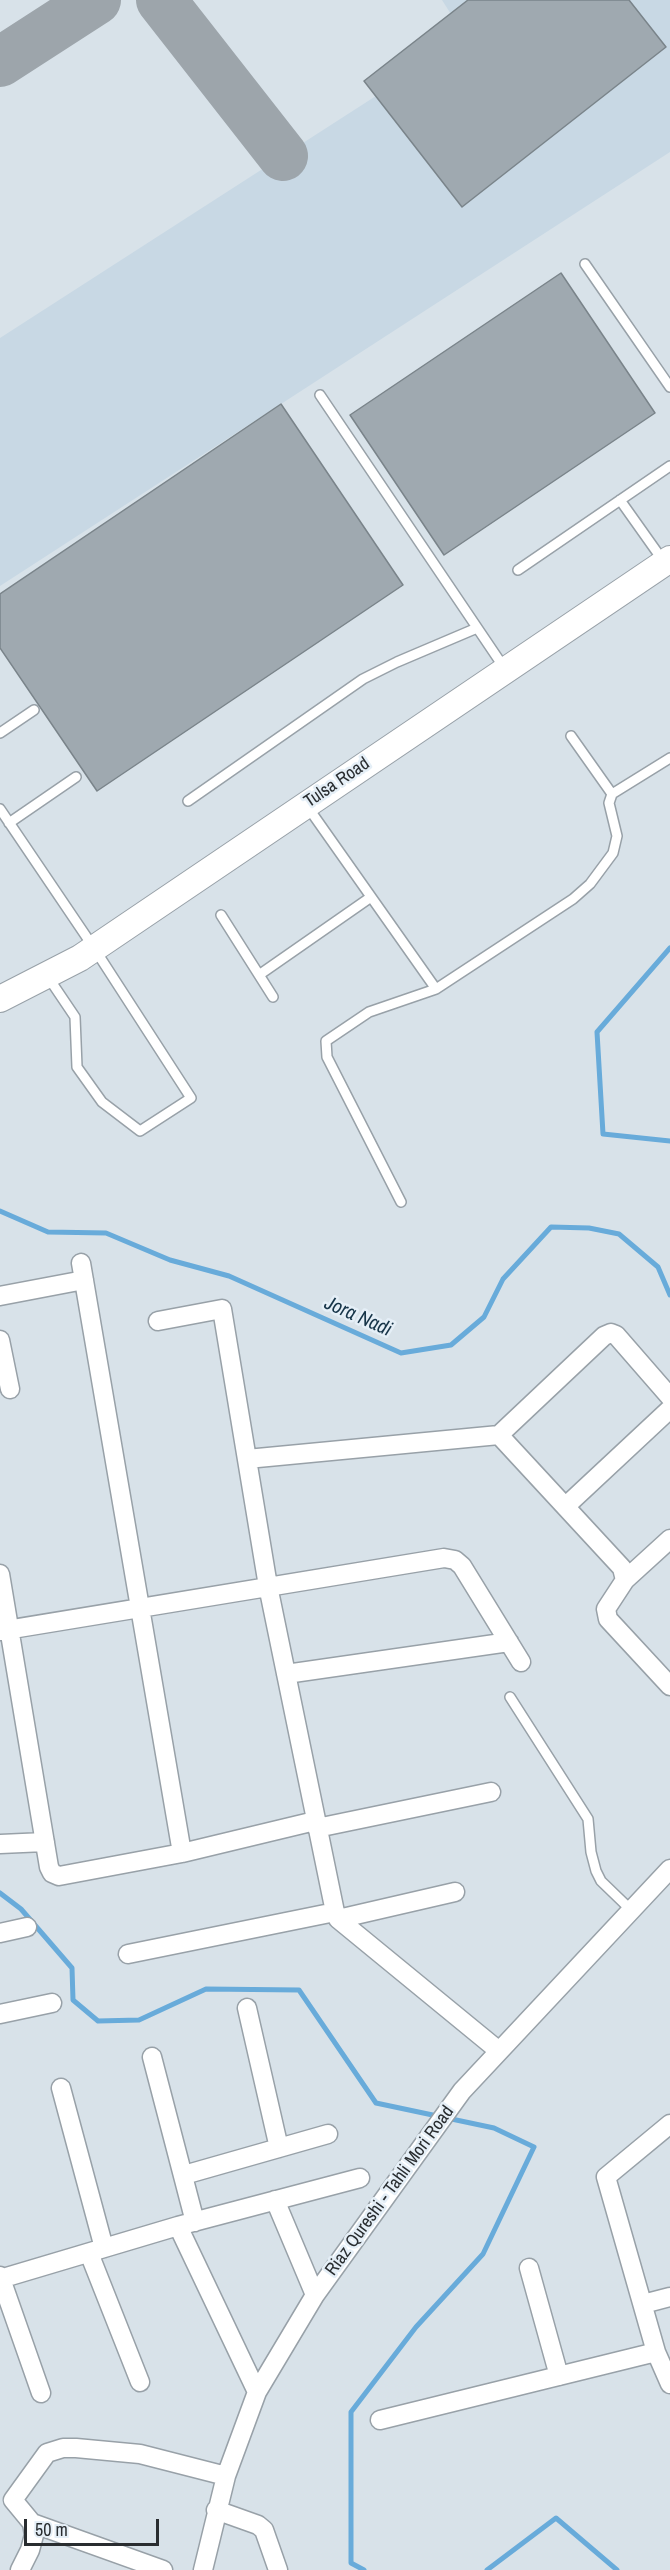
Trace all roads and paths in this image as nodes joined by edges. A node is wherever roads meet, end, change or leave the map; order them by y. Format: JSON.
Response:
{"nodes":[{"id":1,"x":585,"y":264,"type":"dead end"},
{"id":2,"x":670,"y":387,"type":"edge"},
{"id":3,"x":320,"y":395,"type":"dead end"},
{"id":4,"x":670,"y":466,"type":"edge"},
{"id":5,"x":620,"y":500,"type":"junction"},
{"id":6,"x":667,"y":561,"type":"edge"},
{"id":7,"x":518,"y":570,"type":"dead end"},
{"id":8,"x":477,"y":627,"type":"junction"},
{"id":9,"x":505,"y":669,"type":"junction"},
{"id":10,"x":34,"y":710,"type":"dead end"},
{"id":11,"x":0,"y":733,"type":"edge"},
{"id":12,"x":571,"y":736,"type":"dead end"},
{"id":13,"x":670,"y":758,"type":"edge"},
{"id":14,"x":76,"y":777,"type":"dead end"},
{"id":15,"x":612,"y":794,"type":"junction"},
{"id":16,"x":188,"y":801,"type":"dead end"},
{"id":17,"x":305,"y":804,"type":"junction"},
{"id":18,"x":0,"y":810,"type":"edge"},
{"id":19,"x":9,"y":824,"type":"junction"},
{"id":20,"x":371,"y":897,"type":"junction"},
{"id":21,"x":221,"y":915,"type":"dead end"},
{"id":22,"x":94,"y":948,"type":"junction"},
{"id":23,"x":47,"y":975,"type":"junction"},
{"id":24,"x":259,"y":975,"type":"junction"},
{"id":25,"x":436,"y":989,"type":"junction"},
{"id":26,"x":273,"y":997,"type":"dead end"},
{"id":27,"x":0,"y":999,"type":"edge"},
{"id":28,"x":401,"y":1202,"type":"dead end"},
{"id":29,"x":0,"y":1296,"type":"edge"},
{"id":30,"x":158,"y":1321,"type":"dead end"},
{"id":31,"x":0,"y":1340,"type":"edge"},
{"id":32,"x":10,"y":1389,"type":"dead end"},
{"id":33,"x":670,"y":1397,"type":"edge"},
{"id":34,"x":670,"y":1409,"type":"edge"},
{"id":35,"x":499,"y":1435,"type":"junction"},
{"id":36,"x":247,"y":1459,"type":"junction"},
{"id":37,"x":566,"y":1506,"type":"junction"},
{"id":38,"x":670,"y":1539,"type":"edge"},
{"id":39,"x":0,"y":1574,"type":"edge"},
{"id":40,"x":625,"y":1580,"type":"junction"},
{"id":41,"x":268,"y":1586,"type":"junction"},
{"id":42,"x":139,"y":1608,"type":"junction"},
{"id":43,"x":5,"y":1630,"type":"edge"},
{"id":44,"x":509,"y":1642,"type":"junction"},
{"id":45,"x":521,"y":1662,"type":"dead end"},
{"id":46,"x":286,"y":1674,"type":"junction"},
{"id":47,"x":670,"y":1686,"type":"edge"},
{"id":48,"x":510,"y":1697,"type":"dead end"},
{"id":49,"x":491,"y":1792,"type":"dead end"},
{"id":50,"x":316,"y":1825,"type":"junction"},
{"id":51,"x":45,"y":1842,"type":"junction"},
{"id":52,"x":0,"y":1844,"type":"edge"},
{"id":53,"x":182,"y":1853,"type":"junction"},
{"id":54,"x":670,"y":1869,"type":"edge"},
{"id":55,"x":455,"y":1892,"type":"dead end"},
{"id":56,"x":631,"y":1910,"type":"junction"},
{"id":57,"x":336,"y":1915,"type":"junction"},
{"id":58,"x":27,"y":1927,"type":"dead end"},
{"id":59,"x":0,"y":1933,"type":"edge"},
{"id":60,"x":128,"y":1954,"type":"dead end"},
{"id":61,"x":52,"y":2003,"type":"dead end"},
{"id":62,"x":247,"y":2008,"type":"dead end"},
{"id":63,"x":0,"y":2014,"type":"edge"},
{"id":64,"x":499,"y":2051,"type":"junction"},
{"id":65,"x":152,"y":2057,"type":"dead end"},
{"id":66,"x":61,"y":2088,"type":"dead end"},
{"id":67,"x":670,"y":2124,"type":"edge"},
{"id":68,"x":328,"y":2134,"type":"dead end"},
{"id":69,"x":279,"y":2148,"type":"junction"},
{"id":70,"x":184,"y":2175,"type":"junction"},
{"id":71,"x":360,"y":2178,"type":"dead end"},
{"id":72,"x":275,"y":2200,"type":"junction"},
{"id":73,"x":187,"y":2224,"type":"junction"},
{"id":74,"x":97,"y":2251,"type":"junction"},
{"id":75,"x":529,"y":2268,"type":"dead end"},
{"id":76,"x":0,"y":2278,"type":"edge"},
{"id":77,"x":315,"y":2295,"type":"junction"},
{"id":78,"x":670,"y":2296,"type":"edge"},
{"id":79,"x":644,"y":2304,"type":"junction"},
{"id":80,"x":656,"y":2352,"type":"junction"},
{"id":81,"x":559,"y":2376,"type":"junction"},
{"id":82,"x":140,"y":2382,"type":"dead end"},
{"id":83,"x":670,"y":2384,"type":"edge"},
{"id":84,"x":257,"y":2392,"type":"junction"},
{"id":85,"x":41,"y":2393,"type":"dead end"},
{"id":86,"x":380,"y":2420,"type":"dead end"},
{"id":87,"x":226,"y":2476,"type":"junction"},
{"id":88,"x":216,"y":2510,"type":"junction"},
{"id":89,"x":32,"y":2523,"type":"junction"},
{"id":90,"x":20,"y":2570,"type":"edge"},
{"id":91,"x":163,"y":2570,"type":"edge"},
{"id":92,"x":203,"y":2570,"type":"edge"},
{"id":93,"x":278,"y":2570,"type":"edge"}],
"edges":[{"from":1,"to":2,"type":"lane"},
{"from":3,"to":8,"type":"lane"},
{"from":4,"to":5,"type":"lane"},
{"from":5,"to":6,"type":"lane"},
{"from":5,"to":7,"type":"lane"},
{"from":6,"to":9,"type":"street","name":"Tulsa Road"},
{"from":8,"to":9,"type":"lane"},
{"from":8,"to":16,"type":"lane"},
{"from":9,"to":17,"type":"street","name":"Tulsa Road"},
{"from":10,"to":11,"type":"lane"},
{"from":12,"to":15,"type":"lane"},
{"from":13,"to":15,"type":"lane"},
{"from":14,"to":19,"type":"lane"},
{"from":15,"to":25,"type":"lane"},
{"from":17,"to":20,"type":"lane"},
{"from":17,"to":22,"type":"street","name":"Tulsa Road"},
{"from":18,"to":19,"type":"lane"},
{"from":19,"to":22,"type":"lane"},
{"from":20,"to":24,"type":"lane"},
{"from":20,"to":25,"type":"lane"},
{"from":21,"to":24,"type":"lane"},
{"from":22,"to":23,"type":"street","name":"Tulsa Road"},
{"from":22,"to":23,"type":"lane"},
{"from":23,"to":27,"type":"street","name":"Tulsa Road"},
{"from":24,"to":26,"type":"lane"},
{"from":25,"to":28,"type":"lane"},
{"from":29,"to":42,"type":"street"},
{"from":30,"to":36,"type":"street"},
{"from":31,"to":32,"type":"street"},
{"from":33,"to":35,"type":"street"},
{"from":34,"to":37,"type":"street"},
{"from":35,"to":36,"type":"street"},
{"from":35,"to":37,"type":"street"},
{"from":36,"to":41,"type":"street"},
{"from":37,"to":40,"type":"street"},
{"from":38,"to":40,"type":"street"},
{"from":39,"to":43,"type":"street"},
{"from":40,"to":47,"type":"street"},
{"from":41,"to":42,"type":"street"},
{"from":41,"to":44,"type":"street"},
{"from":41,"to":46,"type":"street"},
{"from":42,"to":43,"type":"street"},
{"from":42,"to":53,"type":"street"},
{"from":43,"to":51,"type":"street"},
{"from":44,"to":45,"type":"street"},
{"from":44,"to":46,"type":"street"},
{"from":46,"to":50,"type":"street"},
{"from":48,"to":56,"type":"lane"},
{"from":49,"to":50,"type":"street"},
{"from":50,"to":53,"type":"street"},
{"from":50,"to":57,"type":"street"},
{"from":51,"to":52,"type":"street"},
{"from":51,"to":53,"type":"street"},
{"from":54,"to":56,"type":"street","name":"Riaz Qureshi - Tahli Mori Road"},
{"from":55,"to":57,"type":"street"},
{"from":56,"to":64,"type":"street","name":"Riaz Qureshi - Tahli Mori Road"},
{"from":57,"to":60,"type":"street"},
{"from":57,"to":64,"type":"street"},
{"from":58,"to":59,"type":"street"},
{"from":61,"to":63,"type":"street"},
{"from":62,"to":69,"type":"street"},
{"from":64,"to":77,"type":"street","name":"Riaz Qureshi - Tahli Mori Road"},
{"from":65,"to":70,"type":"street"},
{"from":66,"to":74,"type":"street"},
{"from":67,"to":79,"type":"street"},
{"from":68,"to":69,"type":"street"},
{"from":69,"to":70,"type":"street"},
{"from":70,"to":73,"type":"street"},
{"from":71,"to":72,"type":"street"},
{"from":72,"to":73,"type":"street"},
{"from":72,"to":77,"type":"street"},
{"from":73,"to":74,"type":"street"},
{"from":73,"to":84,"type":"street"},
{"from":74,"to":76,"type":"street"},
{"from":74,"to":82,"type":"street"},
{"from":75,"to":81,"type":"street"},
{"from":76,"to":85,"type":"street"},
{"from":77,"to":84,"type":"street","name":"Riaz Qureshi - Tahli Mori Road"},
{"from":78,"to":79,"type":"street"},
{"from":79,"to":80,"type":"street"},
{"from":80,"to":81,"type":"street"},
{"from":80,"to":83,"type":"street"},
{"from":81,"to":86,"type":"street"},
{"from":84,"to":87,"type":"street","name":"Riaz Qureshi - Tahli Mori Road"},
{"from":87,"to":88,"type":"street","name":"Riaz Qureshi - Tahli Mori Road"},
{"from":87,"to":89,"type":"street"},
{"from":88,"to":92,"type":"street","name":"Riaz Qureshi - Tahli Mori Road"},
{"from":88,"to":93,"type":"street"},
{"from":89,"to":90,"type":"street"},
{"from":89,"to":91,"type":"street"}]}
